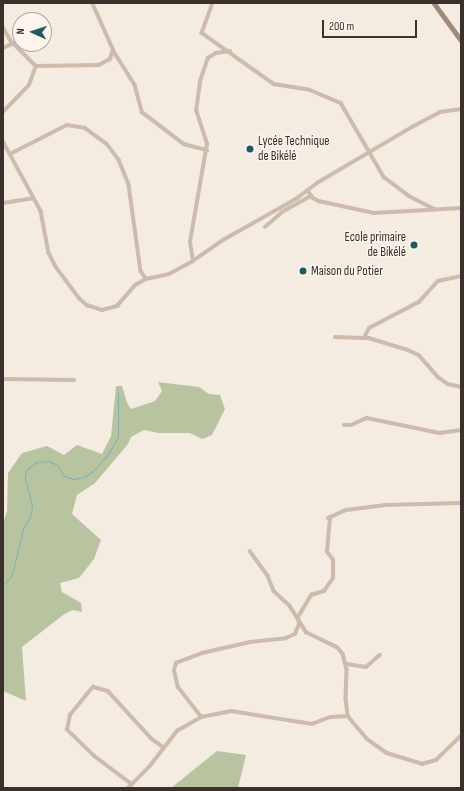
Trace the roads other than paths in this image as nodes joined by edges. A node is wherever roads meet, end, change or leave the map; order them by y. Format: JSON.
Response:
{"nodes":[{"id":1,"x":92,"y":3,"type":"edge"},
{"id":2,"x":213,"y":3,"type":"edge"},
{"id":3,"x":434,"y":3,"type":"edge"},
{"id":4,"x":3,"y":27,"type":"edge"},
{"id":5,"x":12,"y":40,"type":"edge"},
{"id":6,"x":461,"y":40,"type":"edge"},
{"id":7,"x":113,"y":50,"type":"junction"},
{"id":8,"x":231,"y":51,"type":"junction"},
{"id":9,"x":23,"y":52,"type":"edge"},
{"id":10,"x":36,"y":66,"type":"junction"},
{"id":11,"x":461,"y":109,"type":"edge"},
{"id":12,"x":3,"y":112,"type":"edge"},
{"id":13,"x":3,"y":141,"type":"edge"},
{"id":14,"x":207,"y":150,"type":"junction"},
{"id":15,"x":368,"y":152,"type":"junction"},
{"id":16,"x":10,"y":154,"type":"junction"},
{"id":17,"x":309,"y":192,"type":"junction"},
{"id":18,"x":311,"y":196,"type":"junction"},
{"id":19,"x":32,"y":198,"type":"junction"},
{"id":20,"x":3,"y":203,"type":"edge"},
{"id":21,"x":461,"y":208,"type":"edge"},
{"id":22,"x":435,"y":209,"type":"junction"},
{"id":23,"x":265,"y":227,"type":"dead end"},
{"id":24,"x":193,"y":261,"type":"junction"},
{"id":25,"x":461,"y":276,"type":"edge"},
{"id":26,"x":146,"y":279,"type":"junction"},
{"id":27,"x":335,"y":337,"type":"dead end"},
{"id":28,"x":364,"y":338,"type":"junction"},
{"id":29,"x":3,"y":379,"type":"edge"},
{"id":30,"x":74,"y":380,"type":"dead end"},
{"id":31,"x":461,"y":387,"type":"edge"},
{"id":32,"x":344,"y":425,"type":"dead end"},
{"id":33,"x":461,"y":430,"type":"edge"},
{"id":34,"x":461,"y":503,"type":"edge"},
{"id":35,"x":250,"y":551,"type":"dead end"},
{"id":36,"x":298,"y":616,"type":"junction"},
{"id":37,"x":380,"y":655,"type":"dead end"},
{"id":38,"x":347,"y":664,"type":"junction"},
{"id":39,"x":348,"y":716,"type":"junction"},
{"id":40,"x":201,"y":717,"type":"junction"},
{"id":41,"x":461,"y":736,"type":"edge"},
{"id":42,"x":163,"y":747,"type":"junction"},
{"id":43,"x":131,"y":784,"type":"junction"},
{"id":44,"x":128,"y":788,"type":"edge"}],
"edges":[{"from":1,"to":7,"type":"street"},
{"from":2,"to":8,"type":"street"},
{"from":3,"to":6,"type":"street"},
{"from":4,"to":5,"type":"street"},
{"from":7,"to":10,"type":"street"},
{"from":7,"to":14,"type":"street"},
{"from":8,"to":14,"type":"street"},
{"from":8,"to":15,"type":"street"},
{"from":9,"to":10,"type":"street"},
{"from":10,"to":12,"type":"street"},
{"from":11,"to":15,"type":"street"},
{"from":13,"to":16,"type":"street"},
{"from":14,"to":24,"type":"street"},
{"from":15,"to":17,"type":"street"},
{"from":15,"to":22,"type":"street"},
{"from":16,"to":19,"type":"street"},
{"from":16,"to":26,"type":"street"},
{"from":17,"to":18,"type":"street"},
{"from":17,"to":24,"type":"street"},
{"from":18,"to":22,"type":"street"},
{"from":18,"to":23,"type":"street"},
{"from":19,"to":20,"type":"street"},
{"from":19,"to":26,"type":"street"},
{"from":21,"to":22,"type":"street"},
{"from":24,"to":26,"type":"street"},
{"from":25,"to":28,"type":"street"},
{"from":27,"to":28,"type":"street"},
{"from":28,"to":31,"type":"street"},
{"from":29,"to":30,"type":"street"},
{"from":32,"to":33,"type":"street"},
{"from":34,"to":36,"type":"street"},
{"from":35,"to":36,"type":"street"},
{"from":36,"to":38,"type":"street"},
{"from":36,"to":40,"type":"street"},
{"from":37,"to":38,"type":"street"},
{"from":38,"to":39,"type":"street"},
{"from":39,"to":40,"type":"street"},
{"from":39,"to":41,"type":"street"},
{"from":40,"to":42,"type":"street"},
{"from":42,"to":43,"type":"street"},
{"from":42,"to":43,"type":"street"},
{"from":43,"to":44,"type":"street"}]}
